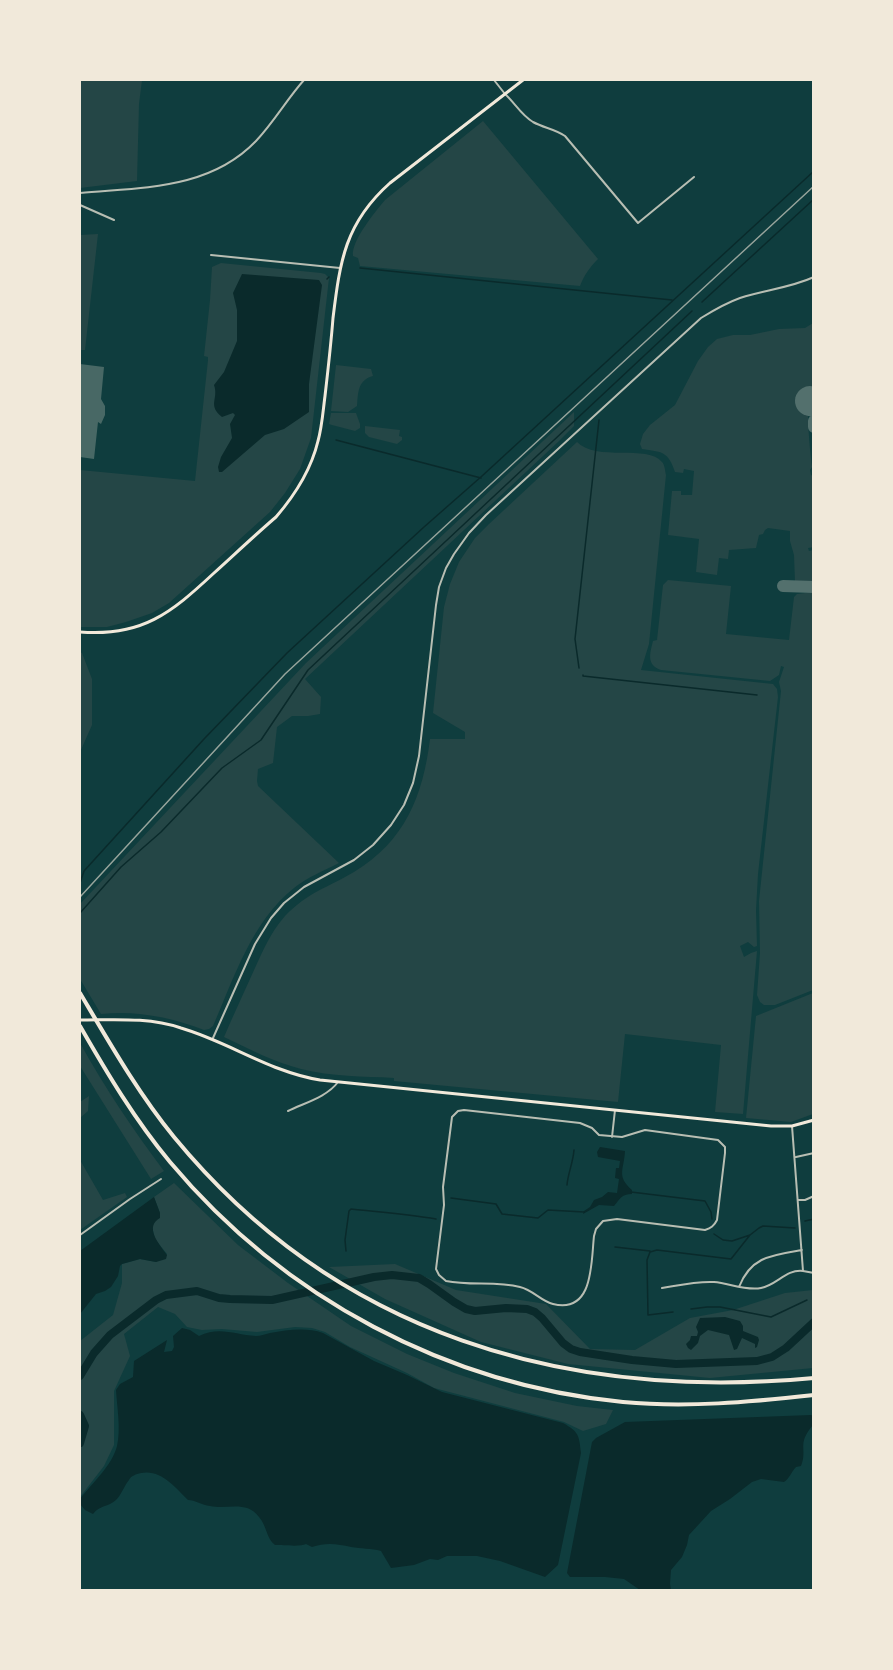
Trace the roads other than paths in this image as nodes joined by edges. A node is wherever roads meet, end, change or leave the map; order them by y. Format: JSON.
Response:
{"nodes":[{"id":1,"x":304,"y":80,"type":"edge"},
{"id":2,"x":494,"y":80,"type":"edge"},
{"id":3,"x":523,"y":80,"type":"edge"},
{"id":4,"x":505,"y":94,"type":"junction"},
{"id":5,"x":694,"y":177,"type":"dead end"},
{"id":6,"x":80,"y":192,"type":"edge"},
{"id":7,"x":80,"y":205,"type":"edge"},
{"id":8,"x":114,"y":220,"type":"dead end"},
{"id":9,"x":211,"y":255,"type":"dead end"},
{"id":10,"x":340,"y":268,"type":"junction"},
{"id":11,"x":813,"y":277,"type":"edge"},
{"id":12,"x":80,"y":632,"type":"edge"},
{"id":13,"x":80,"y":993,"type":"edge"},
{"id":14,"x":80,"y":1020,"type":"edge"},
{"id":15,"x":80,"y":1026,"type":"edge"},
{"id":16,"x":212,"y":1040,"type":"junction"},
{"id":17,"x":338,"y":1082,"type":"junction"},
{"id":18,"x":615,"y":1110,"type":"junction"},
{"id":19,"x":288,"y":1111,"type":"dead end"},
{"id":20,"x":813,"y":1120,"type":"edge"},
{"id":21,"x":792,"y":1126,"type":"junction"},
{"id":22,"x":612,"y":1137,"type":"junction"},
{"id":23,"x":813,"y":1153,"type":"edge"},
{"id":24,"x":795,"y":1157,"type":"junction"},
{"id":25,"x":161,"y":1179,"type":"dead end"},
{"id":26,"x":813,"y":1196,"type":"edge"},
{"id":27,"x":798,"y":1200,"type":"junction"},
{"id":28,"x":80,"y":1235,"type":"edge"},
{"id":29,"x":802,"y":1250,"type":"junction"},
{"id":30,"x":803,"y":1271,"type":"junction"},
{"id":31,"x":813,"y":1273,"type":"edge"},
{"id":32,"x":739,"y":1287,"type":"junction"},
{"id":33,"x":662,"y":1288,"type":"dead end"},
{"id":34,"x":813,"y":1378,"type":"edge"},
{"id":35,"x":813,"y":1395,"type":"edge"}],
"edges":[{"from":1,"to":6,"type":"street"},
{"from":2,"to":4,"type":"street"},
{"from":3,"to":4,"type":"main road"},
{"from":4,"to":5,"type":"street"},
{"from":4,"to":10,"type":"main road"},
{"from":7,"to":8,"type":"street"},
{"from":9,"to":10,"type":"street"},
{"from":10,"to":12,"type":"main road"},
{"from":11,"to":16,"type":"street"},
{"from":13,"to":34,"type":"highway"},
{"from":14,"to":16,"type":"main road"},
{"from":15,"to":35,"type":"highway"},
{"from":16,"to":17,"type":"main road"},
{"from":17,"to":18,"type":"main road"},
{"from":17,"to":19,"type":"street"},
{"from":18,"to":21,"type":"main road"},
{"from":18,"to":22,"type":"street"},
{"from":20,"to":21,"type":"main road"},
{"from":21,"to":24,"type":"street"},
{"from":22,"to":22,"type":"street"},
{"from":23,"to":24,"type":"street"},
{"from":24,"to":27,"type":"street"},
{"from":25,"to":28,"type":"street"},
{"from":26,"to":27,"type":"street"},
{"from":27,"to":29,"type":"street"},
{"from":29,"to":30,"type":"street"},
{"from":29,"to":32,"type":"street"},
{"from":30,"to":31,"type":"street"},
{"from":30,"to":32,"type":"street"},
{"from":32,"to":33,"type":"street"}]}
